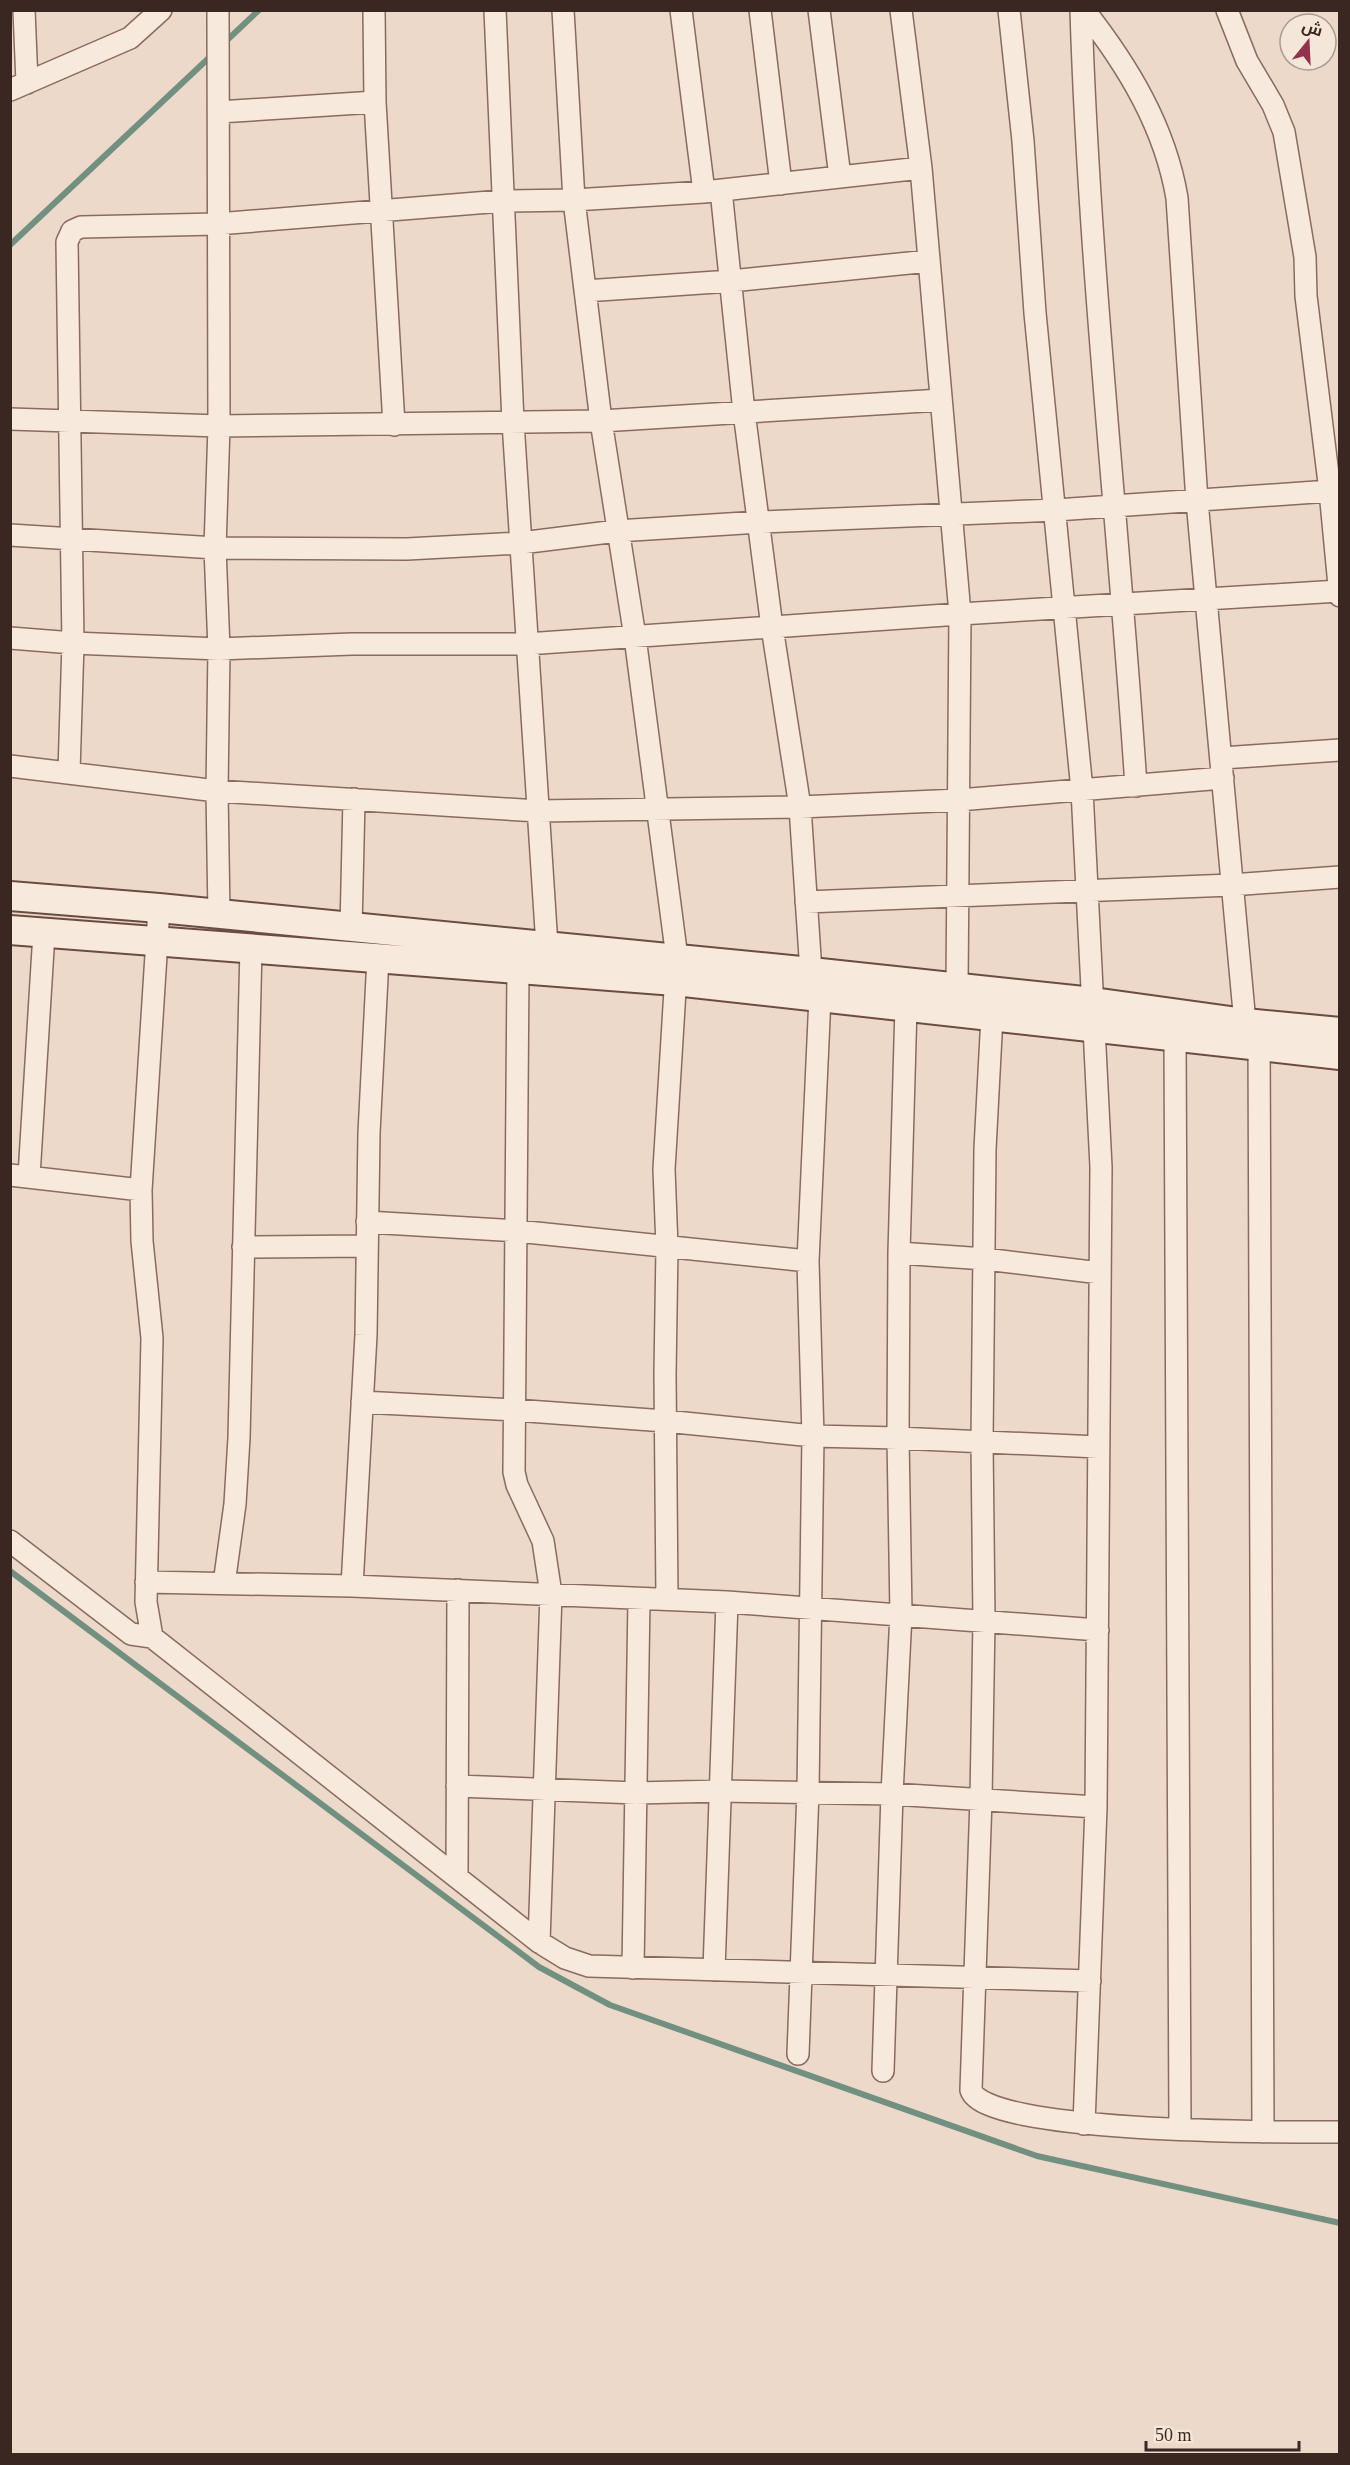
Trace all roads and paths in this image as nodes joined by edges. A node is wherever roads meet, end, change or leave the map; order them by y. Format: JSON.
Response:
{"nodes":[{"id":1,"x":24,"y":10,"type":"edge"},
{"id":2,"x":161,"y":10,"type":"edge"},
{"id":3,"x":218,"y":10,"type":"edge"},
{"id":4,"x":374,"y":10,"type":"edge"},
{"id":5,"x":495,"y":10,"type":"edge"},
{"id":6,"x":563,"y":10,"type":"edge"},
{"id":7,"x":681,"y":10,"type":"edge"},
{"id":8,"x":760,"y":10,"type":"edge"},
{"id":9,"x":819,"y":10,"type":"edge"},
{"id":10,"x":901,"y":10,"type":"edge"},
{"id":11,"x":1009,"y":10,"type":"edge"},
{"id":12,"x":1082,"y":10,"type":"edge"},
{"id":13,"x":1227,"y":10,"type":"edge"},
{"id":14,"x":19,"y":87,"type":"edge"},
{"id":15,"x":375,"y":102,"type":"junction"},
{"id":16,"x":219,"y":112,"type":"junction"},
{"id":17,"x":921,"y":168,"type":"junction"},
{"id":18,"x":840,"y":177,"type":"junction"},
{"id":19,"x":781,"y":184,"type":"junction"},
{"id":20,"x":713,"y":191,"type":"junction"},
{"id":21,"x":574,"y":200,"type":"junction"},
{"id":22,"x":502,"y":201,"type":"junction"},
{"id":23,"x":381,"y":210,"type":"junction"},
{"id":24,"x":217,"y":224,"type":"junction"},
{"id":25,"x":929,"y":261,"type":"junction"},
{"id":26,"x":731,"y":281,"type":"junction"},
{"id":27,"x":585,"y":291,"type":"junction"},
{"id":28,"x":941,"y":400,"type":"junction"},
{"id":29,"x":744,"y":412,"type":"junction"},
{"id":30,"x":10,"y":419,"type":"edge"},
{"id":31,"x":69,"y":421,"type":"junction"},
{"id":32,"x":601,"y":421,"type":"junction"},
{"id":33,"x":513,"y":422,"type":"junction"},
{"id":34,"x":394,"y":425,"type":"junction"},
{"id":35,"x":219,"y":426,"type":"junction"},
{"id":36,"x":1330,"y":491,"type":"junction"},
{"id":37,"x":1197,"y":501,"type":"junction"},
{"id":38,"x":1115,"y":506,"type":"junction"},
{"id":39,"x":1056,"y":510,"type":"junction"},
{"id":40,"x":951,"y":515,"type":"junction"},
{"id":41,"x":760,"y":522,"type":"junction"},
{"id":42,"x":617,"y":531,"type":"junction"},
{"id":43,"x":10,"y":535,"type":"edge"},
{"id":44,"x":70,"y":538,"type":"junction"},
{"id":45,"x":520,"y":543,"type":"junction"},
{"id":46,"x":215,"y":548,"type":"junction"},
{"id":47,"x":1339,"y":591,"type":"edge"},
{"id":48,"x":1340,"y":596,"type":"edge"},
{"id":49,"x":1208,"y":600,"type":"junction"},
{"id":50,"x":1124,"y":604,"type":"junction"},
{"id":51,"x":1064,"y":608,"type":"junction"},
{"id":52,"x":960,"y":614,"type":"junction"},
{"id":53,"x":772,"y":627,"type":"junction"},
{"id":54,"x":635,"y":637,"type":"junction"},
{"id":55,"x":10,"y":638,"type":"edge"},
{"id":56,"x":73,"y":643,"type":"junction"},
{"id":57,"x":526,"y":644,"type":"junction"},
{"id":58,"x":219,"y":648,"type":"junction"},
{"id":59,"x":1340,"y":750,"type":"edge"},
{"id":60,"x":10,"y":766,"type":"edge"},
{"id":61,"x":1222,"y":768,"type":"junction"},
{"id":62,"x":69,"y":772,"type":"junction"},
{"id":63,"x":1136,"y":786,"type":"junction"},
{"id":64,"x":1082,"y":790,"type":"junction"},
{"id":65,"x":217,"y":791,"type":"junction"},
{"id":66,"x":354,"y":799,"type":"junction"},
{"id":67,"x":958,"y":800,"type":"junction"},
{"id":68,"x":800,"y":807,"type":"junction"},
{"id":69,"x":657,"y":810,"type":"junction"},
{"id":70,"x":537,"y":811,"type":"junction"},
{"id":71,"x":1340,"y":878,"type":"edge"},
{"id":72,"x":1231,"y":885,"type":"junction"},
{"id":73,"x":1088,"y":891,"type":"junction"},
{"id":74,"x":958,"y":895,"type":"junction"},
{"id":75,"x":10,"y":896,"type":"edge"},
{"id":76,"x":806,"y":902,"type":"junction"},
{"id":77,"x":159,"y":908,"type":"junction"},
{"id":78,"x":219,"y":915,"type":"junction"},
{"id":79,"x":351,"y":927,"type":"junction"},
{"id":80,"x":10,"y":930,"type":"edge"},
{"id":81,"x":44,"y":933,"type":"junction"},
{"id":82,"x":156,"y":940,"type":"junction"},
{"id":83,"x":547,"y":946,"type":"junction"},
{"id":84,"x":251,"y":948,"type":"junction"},
{"id":85,"x":378,"y":958,"type":"junction"},
{"id":86,"x":518,"y":969,"type":"junction"},
{"id":87,"x":676,"y":969,"type":"junction"},
{"id":88,"x":816,"y":984,"type":"junction"},
{"id":89,"x":957,"y":987,"type":"junction"},
{"id":90,"x":906,"y":1006,"type":"junction"},
{"id":91,"x":1094,"y":1015,"type":"junction"},
{"id":92,"x":992,"y":1016,"type":"junction"},
{"id":93,"x":1255,"y":1031,"type":"junction"},
{"id":94,"x":1340,"y":1032,"type":"edge"},
{"id":95,"x":1175,"y":1038,"type":"junction"},
{"id":96,"x":1340,"y":1055,"type":"edge"},
{"id":97,"x":20,"y":1176,"type":"edge"},
{"id":98,"x":141,"y":1190,"type":"junction"},
{"id":99,"x":367,"y":1222,"type":"junction"},
{"id":100,"x":517,"y":1232,"type":"junction"},
{"id":101,"x":367,"y":1246,"type":"junction"},
{"id":102,"x":243,"y":1247,"type":"junction"},
{"id":103,"x":667,"y":1247,"type":"junction"},
{"id":104,"x":899,"y":1253,"type":"junction"},
{"id":105,"x":985,"y":1260,"type":"junction"},
{"id":106,"x":808,"y":1262,"type":"junction"},
{"id":107,"x":1100,"y":1273,"type":"junction"},
{"id":108,"x":362,"y":1402,"type":"junction"},
{"id":109,"x":514,"y":1410,"type":"junction"},
{"id":110,"x":665,"y":1421,"type":"junction"},
{"id":111,"x":813,"y":1437,"type":"junction"},
{"id":112,"x":898,"y":1438,"type":"junction"},
{"id":113,"x":982,"y":1443,"type":"junction"},
{"id":114,"x":1098,"y":1447,"type":"junction"},
{"id":115,"x":10,"y":1541,"type":"edge"},
{"id":116,"x":146,"y":1582,"type":"junction"},
{"id":117,"x":224,"y":1584,"type":"junction"},
{"id":118,"x":352,"y":1586,"type":"junction"},
{"id":119,"x":458,"y":1590,"type":"junction"},
{"id":120,"x":550,"y":1594,"type":"junction"},
{"id":121,"x":668,"y":1599,"type":"junction"},
{"id":122,"x":639,"y":1600,"type":"junction"},
{"id":123,"x":727,"y":1602,"type":"junction"},
{"id":124,"x":810,"y":1607,"type":"junction"},
{"id":125,"x":901,"y":1614,"type":"junction"},
{"id":126,"x":984,"y":1620,"type":"junction"},
{"id":127,"x":1098,"y":1629,"type":"junction"},
{"id":128,"x":152,"y":1637,"type":"junction"},
{"id":129,"x":457,"y":1786,"type":"junction"},
{"id":130,"x":544,"y":1790,"type":"junction"},
{"id":131,"x":720,"y":1791,"type":"junction"},
{"id":132,"x":808,"y":1791,"type":"junction"},
{"id":133,"x":636,"y":1793,"type":"junction"},
{"id":134,"x":892,"y":1794,"type":"junction"},
{"id":135,"x":981,"y":1799,"type":"junction"},
{"id":136,"x":1096,"y":1808,"type":"junction"},
{"id":137,"x":457,"y":1877,"type":"junction"},
{"id":138,"x":539,"y":1942,"type":"junction"},
{"id":139,"x":633,"y":1968,"type":"junction"},
{"id":140,"x":714,"y":1970,"type":"junction"},
{"id":141,"x":802,"y":1971,"type":"junction"},
{"id":142,"x":888,"y":1974,"type":"junction"},
{"id":143,"x":976,"y":1976,"type":"junction"},
{"id":144,"x":1090,"y":1981,"type":"junction"},
{"id":145,"x":798,"y":2054,"type":"dead end"},
{"id":146,"x":883,"y":2071,"type":"dead end"},
{"id":147,"x":1084,"y":2124,"type":"junction"},
{"id":148,"x":1180,"y":2129,"type":"junction"},
{"id":149,"x":1263,"y":2132,"type":"junction"},
{"id":150,"x":1340,"y":2132,"type":"edge"}],
"edges":[{"from":1,"to":14,"type":"street"},
{"from":2,"to":14,"type":"street"},
{"from":3,"to":16,"type":"street"},
{"from":4,"to":15,"type":"street"},
{"from":5,"to":22,"type":"street"},
{"from":6,"to":21,"type":"street"},
{"from":7,"to":20,"type":"street"},
{"from":8,"to":19,"type":"street"},
{"from":9,"to":18,"type":"street"},
{"from":10,"to":17,"type":"street"},
{"from":11,"to":39,"type":"street"},
{"from":12,"to":37,"type":"street"},
{"from":12,"to":38,"type":"street"},
{"from":13,"to":36,"type":"street"},
{"from":15,"to":16,"type":"street"},
{"from":15,"to":23,"type":"street"},
{"from":16,"to":24,"type":"street"},
{"from":17,"to":18,"type":"street"},
{"from":17,"to":25,"type":"street"},
{"from":18,"to":19,"type":"street"},
{"from":19,"to":20,"type":"street"},
{"from":20,"to":21,"type":"street"},
{"from":20,"to":26,"type":"street"},
{"from":21,"to":22,"type":"street"},
{"from":21,"to":27,"type":"street"},
{"from":22,"to":23,"type":"street"},
{"from":22,"to":33,"type":"street"},
{"from":23,"to":24,"type":"street"},
{"from":23,"to":34,"type":"street"},
{"from":24,"to":31,"type":"street"},
{"from":24,"to":35,"type":"street"},
{"from":25,"to":26,"type":"street"},
{"from":25,"to":28,"type":"street"},
{"from":26,"to":27,"type":"street"},
{"from":26,"to":29,"type":"street"},
{"from":27,"to":32,"type":"street"},
{"from":28,"to":29,"type":"street"},
{"from":28,"to":40,"type":"street"},
{"from":29,"to":32,"type":"street"},
{"from":29,"to":41,"type":"street"},
{"from":30,"to":31,"type":"street"},
{"from":31,"to":35,"type":"street"},
{"from":31,"to":44,"type":"street"},
{"from":32,"to":33,"type":"street"},
{"from":32,"to":42,"type":"street"},
{"from":33,"to":34,"type":"street"},
{"from":33,"to":45,"type":"street"},
{"from":34,"to":35,"type":"street"},
{"from":35,"to":46,"type":"street"},
{"from":36,"to":37,"type":"street"},
{"from":36,"to":47,"type":"street"},
{"from":37,"to":38,"type":"street"},
{"from":37,"to":49,"type":"street"},
{"from":38,"to":39,"type":"street"},
{"from":38,"to":50,"type":"street"},
{"from":39,"to":40,"type":"street"},
{"from":39,"to":51,"type":"street"},
{"from":40,"to":41,"type":"street"},
{"from":40,"to":52,"type":"street"},
{"from":41,"to":42,"type":"street"},
{"from":41,"to":53,"type":"street"},
{"from":42,"to":45,"type":"street"},
{"from":42,"to":54,"type":"street"},
{"from":43,"to":44,"type":"street"},
{"from":44,"to":46,"type":"street"},
{"from":44,"to":56,"type":"street"},
{"from":45,"to":46,"type":"street"},
{"from":45,"to":57,"type":"street"},
{"from":46,"to":58,"type":"street"},
{"from":47,"to":48,"type":"street"},
{"from":47,"to":49,"type":"street"},
{"from":49,"to":50,"type":"street"},
{"from":49,"to":61,"type":"street"},
{"from":50,"to":51,"type":"street"},
{"from":50,"to":63,"type":"street"},
{"from":51,"to":52,"type":"street"},
{"from":51,"to":64,"type":"street"},
{"from":52,"to":53,"type":"street"},
{"from":52,"to":67,"type":"street"},
{"from":53,"to":54,"type":"street"},
{"from":53,"to":68,"type":"street"},
{"from":54,"to":57,"type":"street"},
{"from":54,"to":69,"type":"street"},
{"from":55,"to":56,"type":"street"},
{"from":56,"to":58,"type":"street"},
{"from":56,"to":62,"type":"street"},
{"from":57,"to":58,"type":"street"},
{"from":57,"to":70,"type":"street"},
{"from":58,"to":65,"type":"street"},
{"from":59,"to":61,"type":"street"},
{"from":60,"to":62,"type":"street"},
{"from":61,"to":63,"type":"street"},
{"from":61,"to":72,"type":"street"},
{"from":62,"to":65,"type":"street"},
{"from":63,"to":64,"type":"street"},
{"from":64,"to":67,"type":"street"},
{"from":64,"to":73,"type":"street"},
{"from":65,"to":66,"type":"street"},
{"from":65,"to":78,"type":"street"},
{"from":66,"to":70,"type":"street"},
{"from":66,"to":79,"type":"street"},
{"from":67,"to":68,"type":"street"},
{"from":67,"to":74,"type":"street"},
{"from":68,"to":69,"type":"street"},
{"from":68,"to":76,"type":"street"},
{"from":69,"to":70,"type":"street"},
{"from":69,"to":87,"type":"street"},
{"from":70,"to":83,"type":"street"},
{"from":71,"to":72,"type":"street"},
{"from":72,"to":73,"type":"street"},
{"from":72,"to":93,"type":"street"},
{"from":73,"to":74,"type":"street"},
{"from":73,"to":91,"type":"street"},
{"from":74,"to":76,"type":"street"},
{"from":74,"to":89,"type":"street"},
{"from":75,"to":77,"type":"main road"},
{"from":76,"to":88,"type":"street"},
{"from":77,"to":78,"type":"main road"},
{"from":77,"to":82,"type":"street"},
{"from":78,"to":79,"type":"main road"},
{"from":79,"to":83,"type":"main road"},
{"from":80,"to":81,"type":"main road"},
{"from":81,"to":82,"type":"main road"},
{"from":81,"to":97,"type":"street"},
{"from":82,"to":84,"type":"main road"},
{"from":82,"to":98,"type":"street"},
{"from":83,"to":87,"type":"main road"},
{"from":84,"to":85,"type":"main road"},
{"from":84,"to":102,"type":"street"},
{"from":85,"to":86,"type":"main road"},
{"from":85,"to":99,"type":"street"},
{"from":86,"to":87,"type":"main road"},
{"from":86,"to":100,"type":"street"},
{"from":87,"to":88,"type":"main road"},
{"from":87,"to":103,"type":"street"},
{"from":88,"to":89,"type":"main road"},
{"from":88,"to":90,"type":"main road"},
{"from":88,"to":106,"type":"street"},
{"from":89,"to":91,"type":"main road"},
{"from":90,"to":92,"type":"main road"},
{"from":90,"to":104,"type":"street"},
{"from":91,"to":92,"type":"main road"},
{"from":91,"to":93,"type":"main road"},
{"from":91,"to":95,"type":"main road"},
{"from":91,"to":107,"type":"street"},
{"from":92,"to":105,"type":"street"},
{"from":93,"to":94,"type":"main road"},
{"from":93,"to":95,"type":"main road"},
{"from":93,"to":96,"type":"main road"},
{"from":93,"to":149,"type":"street"},
{"from":95,"to":148,"type":"street"},
{"from":97,"to":98,"type":"street"},
{"from":98,"to":116,"type":"street"},
{"from":99,"to":100,"type":"street"},
{"from":99,"to":101,"type":"street"},
{"from":100,"to":103,"type":"street"},
{"from":100,"to":109,"type":"street"},
{"from":101,"to":102,"type":"street"},
{"from":101,"to":108,"type":"street"},
{"from":102,"to":117,"type":"street"},
{"from":103,"to":106,"type":"street"},
{"from":103,"to":110,"type":"street"},
{"from":104,"to":105,"type":"street"},
{"from":104,"to":112,"type":"street"},
{"from":105,"to":107,"type":"street"},
{"from":105,"to":113,"type":"street"},
{"from":106,"to":111,"type":"street"},
{"from":107,"to":114,"type":"street"},
{"from":108,"to":109,"type":"street"},
{"from":108,"to":118,"type":"street"},
{"from":109,"to":110,"type":"street"},
{"from":109,"to":120,"type":"street"},
{"from":110,"to":111,"type":"street"},
{"from":110,"to":121,"type":"street"},
{"from":111,"to":112,"type":"street"},
{"from":111,"to":124,"type":"street"},
{"from":112,"to":113,"type":"street"},
{"from":112,"to":125,"type":"street"},
{"from":113,"to":114,"type":"street"},
{"from":113,"to":126,"type":"street"},
{"from":114,"to":127,"type":"street"},
{"from":115,"to":128,"type":"street"},
{"from":116,"to":117,"type":"street"},
{"from":116,"to":128,"type":"street"},
{"from":117,"to":118,"type":"street"},
{"from":118,"to":119,"type":"street"},
{"from":119,"to":120,"type":"street"},
{"from":119,"to":129,"type":"street"},
{"from":120,"to":122,"type":"street"},
{"from":120,"to":130,"type":"street"},
{"from":121,"to":122,"type":"street"},
{"from":121,"to":123,"type":"street"},
{"from":122,"to":133,"type":"street"},
{"from":123,"to":124,"type":"street"},
{"from":123,"to":131,"type":"street"},
{"from":124,"to":125,"type":"street"},
{"from":124,"to":132,"type":"street"},
{"from":125,"to":126,"type":"street"},
{"from":125,"to":134,"type":"street"},
{"from":126,"to":127,"type":"street"},
{"from":126,"to":135,"type":"street"},
{"from":127,"to":136,"type":"street"},
{"from":128,"to":137,"type":"street"},
{"from":129,"to":130,"type":"street"},
{"from":129,"to":137,"type":"street"},
{"from":130,"to":133,"type":"street"},
{"from":130,"to":138,"type":"street"},
{"from":131,"to":132,"type":"street"},
{"from":131,"to":133,"type":"street"},
{"from":131,"to":140,"type":"street"},
{"from":132,"to":134,"type":"street"},
{"from":132,"to":141,"type":"street"},
{"from":133,"to":139,"type":"street"},
{"from":134,"to":135,"type":"street"},
{"from":134,"to":142,"type":"street"},
{"from":135,"to":136,"type":"street"},
{"from":135,"to":143,"type":"street"},
{"from":136,"to":144,"type":"street"},
{"from":137,"to":138,"type":"street"},
{"from":138,"to":139,"type":"street"},
{"from":139,"to":140,"type":"street"},
{"from":140,"to":141,"type":"street"},
{"from":141,"to":142,"type":"street"},
{"from":141,"to":145,"type":"street"},
{"from":142,"to":143,"type":"street"},
{"from":142,"to":146,"type":"street"},
{"from":143,"to":144,"type":"street"},
{"from":143,"to":147,"type":"street"},
{"from":144,"to":147,"type":"street"},
{"from":147,"to":148,"type":"street"},
{"from":148,"to":149,"type":"street"},
{"from":149,"to":150,"type":"street"}]}
